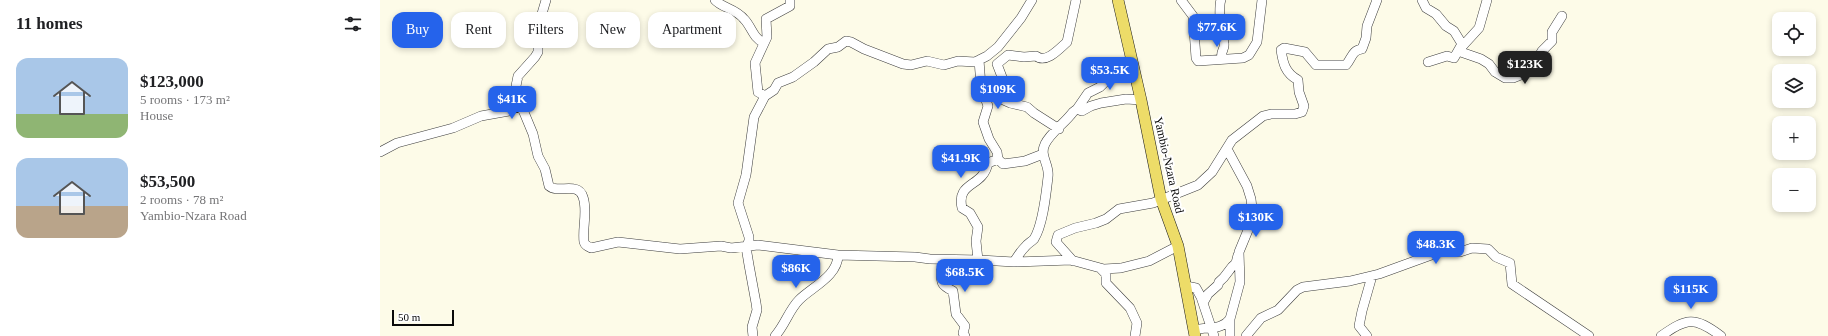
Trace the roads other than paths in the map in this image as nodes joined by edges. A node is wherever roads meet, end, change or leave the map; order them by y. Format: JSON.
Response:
{"nodes":[{"id":1,"x":546,"y":0,"type":"edge"},
{"id":2,"x":715,"y":0,"type":"edge"},
{"id":3,"x":790,"y":0,"type":"edge"},
{"id":4,"x":1032,"y":0,"type":"edge"},
{"id":5,"x":1076,"y":0,"type":"edge"},
{"id":6,"x":1118,"y":0,"type":"edge"},
{"id":7,"x":1181,"y":0,"type":"edge"},
{"id":8,"x":1221,"y":0,"type":"edge"},
{"id":9,"x":1262,"y":0,"type":"edge"},
{"id":10,"x":1377,"y":0,"type":"edge"},
{"id":11,"x":1422,"y":0,"type":"edge"},
{"id":12,"x":1487,"y":0,"type":"edge"},
{"id":13,"x":1562,"y":16,"type":"dead end"},
{"id":14,"x":764,"y":43,"type":"junction"},
{"id":15,"x":1458,"y":51,"type":"junction"},
{"id":16,"x":1222,"y":58,"type":"junction"},
{"id":17,"x":979,"y":60,"type":"junction"},
{"id":18,"x":1132,"y":61,"type":"junction"},
{"id":19,"x":1428,"y":62,"type":"dead end"},
{"id":20,"x":998,"y":92,"type":"junction"},
{"id":21,"x":765,"y":96,"type":"junction"},
{"id":22,"x":1141,"y":100,"type":"junction"},
{"id":23,"x":517,"y":106,"type":"junction"},
{"id":24,"x":988,"y":106,"type":"junction"},
{"id":25,"x":1077,"y":110,"type":"junction"},
{"id":26,"x":1059,"y":129,"type":"junction"},
{"id":27,"x":1227,"y":149,"type":"junction"},
{"id":28,"x":381,"y":150,"type":"edge"},
{"id":29,"x":1043,"y":154,"type":"junction"},
{"id":30,"x":998,"y":159,"type":"junction"},
{"id":31,"x":1161,"y":199,"type":"junction"},
{"id":32,"x":748,"y":245,"type":"junction"},
{"id":33,"x":1178,"y":246,"type":"junction"},
{"id":34,"x":1239,"y":252,"type":"junction"},
{"id":35,"x":838,"y":255,"type":"junction"},
{"id":36,"x":954,"y":260,"type":"junction"},
{"id":37,"x":978,"y":260,"type":"junction"},
{"id":38,"x":1074,"y":261,"type":"junction"},
{"id":39,"x":1014,"y":262,"type":"junction"},
{"id":40,"x":1102,"y":269,"type":"junction"},
{"id":41,"x":1372,"y":276,"type":"junction"},
{"id":42,"x":1186,"y":286,"type":"junction"},
{"id":43,"x":1203,"y":304,"type":"junction"},
{"id":44,"x":1192,"y":312,"type":"junction"},
{"id":45,"x":1230,"y":319,"type":"junction"},
{"id":46,"x":1213,"y":332,"type":"edge"},
{"id":47,"x":1195,"y":333,"type":"edge"},
{"id":48,"x":753,"y":336,"type":"edge"},
{"id":49,"x":775,"y":336,"type":"edge"},
{"id":50,"x":966,"y":336,"type":"edge"},
{"id":51,"x":1135,"y":336,"type":"edge"},
{"id":52,"x":1230,"y":336,"type":"edge"},
{"id":53,"x":1246,"y":336,"type":"edge"},
{"id":54,"x":1367,"y":336,"type":"edge"},
{"id":55,"x":1589,"y":336,"type":"edge"},
{"id":56,"x":1661,"y":336,"type":"edge"},
{"id":57,"x":1721,"y":336,"type":"edge"}],
"edges":[{"from":1,"to":23,"type":"street"},
{"from":2,"to":14,"type":"street"},
{"from":3,"to":14,"type":"street"},
{"from":4,"to":17,"type":"street"},
{"from":5,"to":20,"type":"street"},
{"from":6,"to":18,"type":"main road","name":"Yambio-Nzara Road"},
{"from":7,"to":16,"type":"street"},
{"from":8,"to":16,"type":"street"},
{"from":9,"to":16,"type":"street"},
{"from":10,"to":27,"type":"street"},
{"from":11,"to":15,"type":"street"},
{"from":12,"to":15,"type":"street"},
{"from":13,"to":15,"type":"street"},
{"from":14,"to":21,"type":"street"},
{"from":15,"to":19,"type":"street"},
{"from":17,"to":21,"type":"street"},
{"from":17,"to":24,"type":"street"},
{"from":18,"to":22,"type":"main road","name":"Yambio-Nzara Road"},
{"from":18,"to":25,"type":"street"},
{"from":20,"to":24,"type":"street"},
{"from":20,"to":26,"type":"street"},
{"from":21,"to":32,"type":"street"},
{"from":22,"to":25,"type":"street"},
{"from":22,"to":31,"type":"main road","name":"Yambio-Nzara Road"},
{"from":23,"to":28,"type":"street"},
{"from":23,"to":32,"type":"street"},
{"from":24,"to":30,"type":"street"},
{"from":25,"to":26,"type":"street"},
{"from":26,"to":29,"type":"street"},
{"from":27,"to":31,"type":"street"},
{"from":27,"to":34,"type":"street"},
{"from":29,"to":30,"type":"street"},
{"from":29,"to":39,"type":"street"},
{"from":30,"to":37,"type":"street"},
{"from":31,"to":33,"type":"main road","name":"Yambio-Nzara Road"},
{"from":31,"to":38,"type":"street"},
{"from":32,"to":35,"type":"street"},
{"from":32,"to":48,"type":"street"},
{"from":33,"to":40,"type":"street"},
{"from":33,"to":42,"type":"main road","name":"Yambio-Nzara Road"},
{"from":34,"to":43,"type":"street"},
{"from":34,"to":45,"type":"street"},
{"from":35,"to":36,"type":"street"},
{"from":35,"to":49,"type":"street"},
{"from":36,"to":37,"type":"street"},
{"from":36,"to":50,"type":"street"},
{"from":37,"to":39,"type":"street"},
{"from":38,"to":39,"type":"street"},
{"from":38,"to":40,"type":"street"},
{"from":40,"to":51,"type":"street"},
{"from":41,"to":53,"type":"street"},
{"from":41,"to":54,"type":"street"},
{"from":41,"to":55,"type":"street"},
{"from":42,"to":43,"type":"street"},
{"from":42,"to":44,"type":"main road","name":"Yambio-Nzara Road"},
{"from":43,"to":44,"type":"street"},
{"from":43,"to":46,"type":"street"},
{"from":44,"to":47,"type":"main road","name":"Yambio-Nzara Road"},
{"from":45,"to":46,"type":"street"},
{"from":45,"to":52,"type":"street"},
{"from":46,"to":47,"type":"street"},
{"from":56,"to":57,"type":"street"}]}
